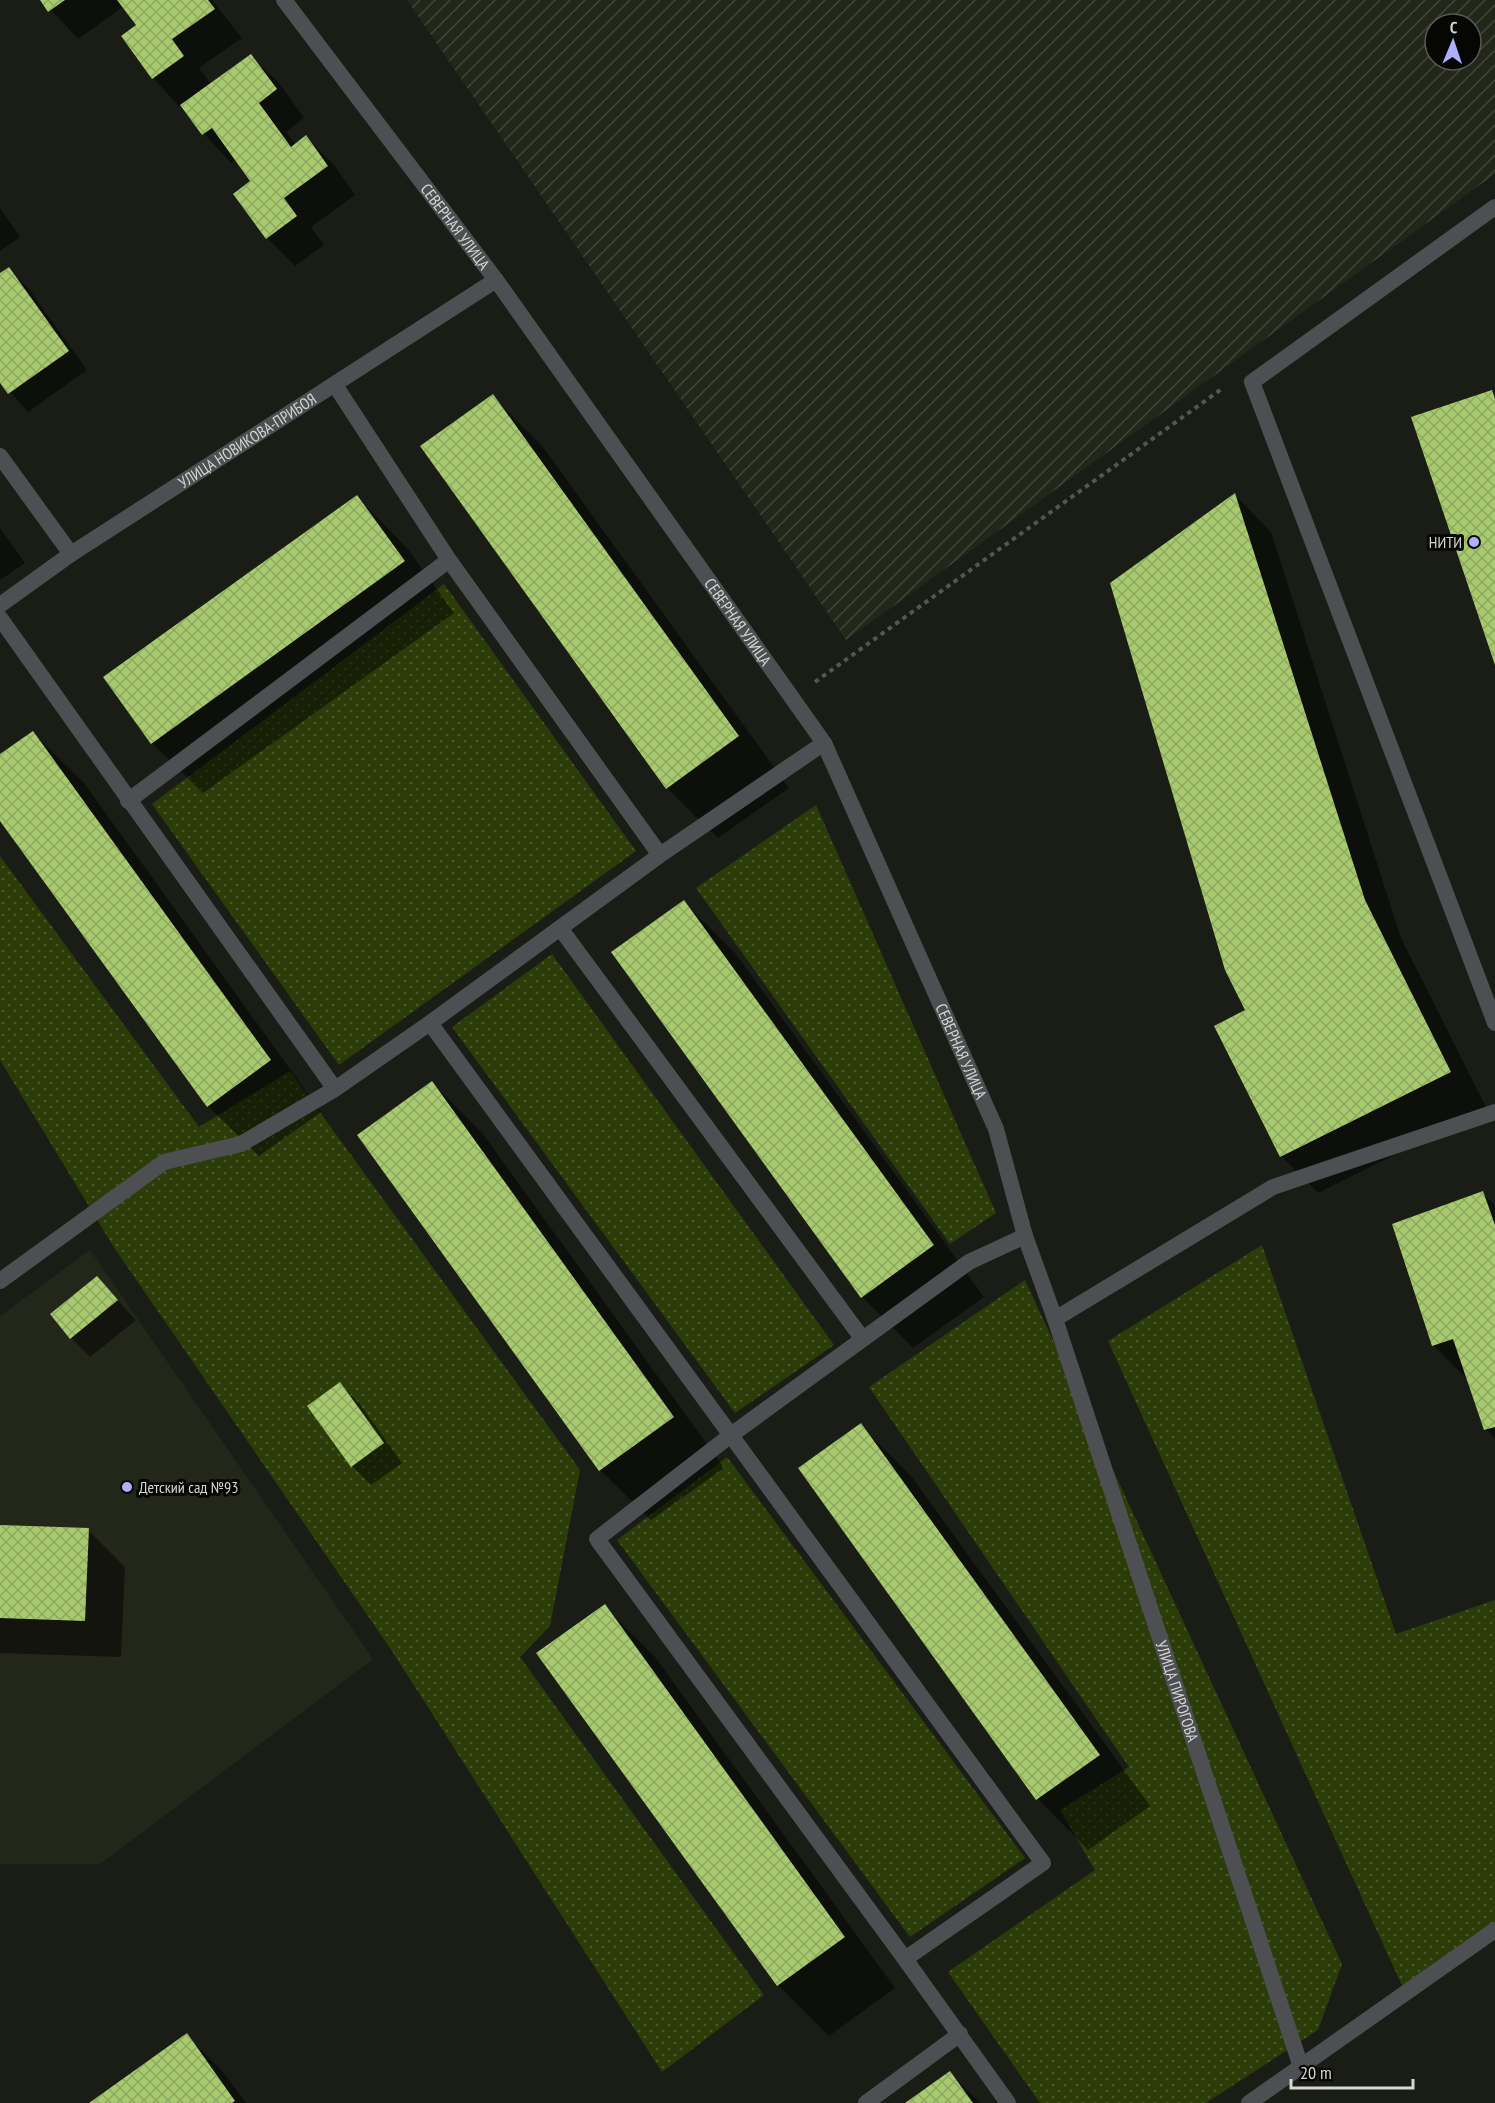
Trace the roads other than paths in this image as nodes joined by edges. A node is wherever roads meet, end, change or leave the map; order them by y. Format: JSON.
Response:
{"nodes":[{"id":1,"x":284,"y":0,"type":"edge"},
{"id":2,"x":1495,"y":207,"type":"edge"},
{"id":3,"x":496,"y":280,"type":"junction"},
{"id":4,"x":335,"y":386,"type":"junction"},
{"id":5,"x":0,"y":456,"type":"edge"},
{"id":6,"x":71,"y":554,"type":"junction"},
{"id":7,"x":449,"y":560,"type":"junction"},
{"id":8,"x":0,"y":605,"type":"edge"},
{"id":9,"x":0,"y":618,"type":"edge"},
{"id":10,"x":825,"y":743,"type":"junction"},
{"id":11,"x":128,"y":801,"type":"junction"},
{"id":12,"x":660,"y":855,"type":"junction"},
{"id":13,"x":560,"y":928,"type":"junction"},
{"id":14,"x":430,"y":1023,"type":"junction"},
{"id":15,"x":1495,"y":1023,"type":"edge"},
{"id":16,"x":335,"y":1089,"type":"junction"},
{"id":17,"x":1495,"y":1112,"type":"edge"},
{"id":18,"x":1025,"y":1236,"type":"junction"},
{"id":19,"x":0,"y":1281,"type":"edge"},
{"id":20,"x":1055,"y":1318,"type":"junction"},
{"id":21,"x":862,"y":1338,"type":"junction"},
{"id":22,"x":731,"y":1435,"type":"junction"},
{"id":23,"x":1495,"y":1930,"type":"edge"},
{"id":24,"x":905,"y":1959,"type":"junction"},
{"id":25,"x":960,"y":2034,"type":"junction"},
{"id":26,"x":1300,"y":2064,"type":"junction"},
{"id":27,"x":866,"y":2103,"type":"edge"},
{"id":28,"x":1008,"y":2103,"type":"edge"},
{"id":29,"x":1249,"y":2103,"type":"edge"}],
"edges":[{"from":1,"to":3,"type":"street","name":"СЕВЕРНАЯ УЛИЦА"},
{"from":2,"to":15,"type":"street"},
{"from":3,"to":4,"type":"street","name":"УЛИЦА НОВИКОВА-ПРИБОЯ"},
{"from":3,"to":10,"type":"street","name":"СЕВЕРНАЯ УЛИЦА"},
{"from":4,"to":6,"type":"street","name":"УЛИЦА НОВИКОВА-ПРИБОЯ"},
{"from":4,"to":7,"type":"street"},
{"from":5,"to":6,"type":"street"},
{"from":6,"to":8,"type":"street","name":"УЛИЦА НОВИКОВА-ПРИБОЯ"},
{"from":7,"to":11,"type":"street"},
{"from":7,"to":12,"type":"street"},
{"from":9,"to":11,"type":"street"},
{"from":10,"to":12,"type":"street"},
{"from":10,"to":18,"type":"street","name":"СЕВЕРНАЯ УЛИЦА"},
{"from":11,"to":16,"type":"street"},
{"from":12,"to":13,"type":"street"},
{"from":13,"to":14,"type":"street"},
{"from":13,"to":21,"type":"street"},
{"from":14,"to":16,"type":"street"},
{"from":14,"to":22,"type":"street"},
{"from":16,"to":19,"type":"street"},
{"from":17,"to":20,"type":"street"},
{"from":18,"to":20,"type":"street","name":"СЕВЕРНАЯ УЛИЦА"},
{"from":18,"to":21,"type":"street"},
{"from":20,"to":26,"type":"street","name":"УЛИЦА ПИРОГОВА"},
{"from":21,"to":22,"type":"street"},
{"from":22,"to":24,"type":"street"},
{"from":22,"to":24,"type":"street"},
{"from":23,"to":26,"type":"street"},
{"from":24,"to":25,"type":"street"},
{"from":25,"to":27,"type":"street"},
{"from":25,"to":28,"type":"street"},
{"from":26,"to":29,"type":"street"}]}
